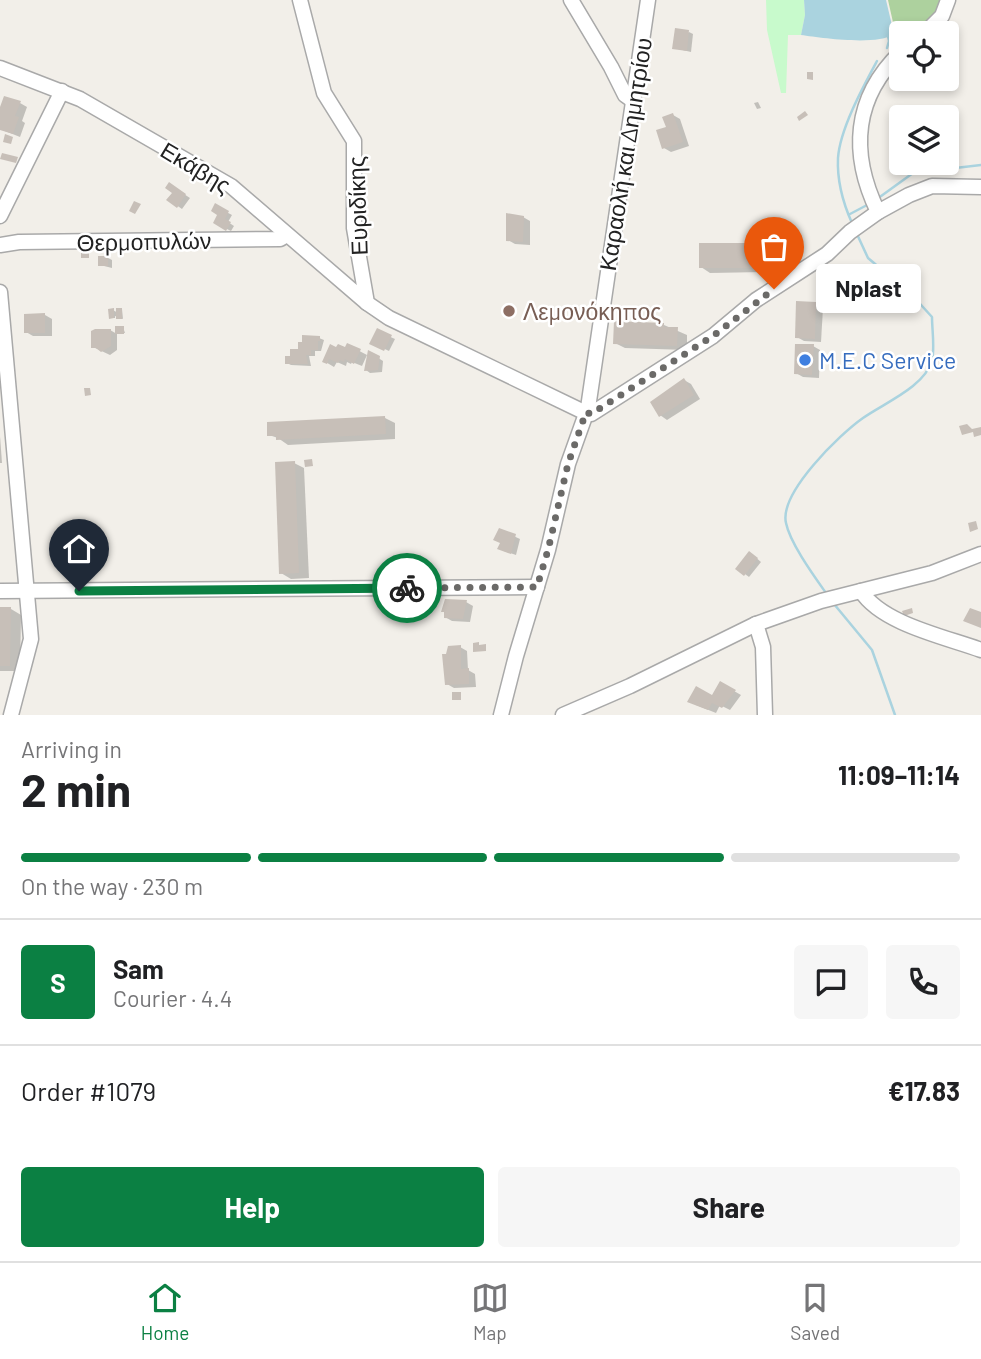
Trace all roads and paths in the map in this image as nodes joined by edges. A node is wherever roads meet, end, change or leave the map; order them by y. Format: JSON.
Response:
{"nodes":[{"id":1,"x":300,"y":0,"type":"edge"},
{"id":2,"x":571,"y":0,"type":"edge"},
{"id":3,"x":648,"y":0,"type":"edge"},
{"id":4,"x":948,"y":0,"type":"edge"},
{"id":5,"x":937,"y":21,"type":"edge"},
{"id":6,"x":889,"y":63,"type":"edge"},
{"id":7,"x":0,"y":68,"type":"edge"},
{"id":8,"x":62,"y":91,"type":"junction"},
{"id":9,"x":632,"y":100,"type":"junction"},
{"id":10,"x":981,"y":187,"type":"edge"},
{"id":11,"x":878,"y":212,"type":"junction"},
{"id":12,"x":0,"y":216,"type":"edge"},
{"id":13,"x":287,"y":235,"type":"junction"},
{"id":14,"x":0,"y":245,"type":"edge"},
{"id":15,"x":0,"y":292,"type":"edge"},
{"id":16,"x":367,"y":303,"type":"junction"},
{"id":17,"x":3,"y":355,"type":"edge"},
{"id":18,"x":5,"y":412,"type":"edge"},
{"id":19,"x":586,"y":412,"type":"junction"},
{"id":20,"x":981,"y":554,"type":"edge"},
{"id":21,"x":537,"y":587,"type":"junction"},
{"id":22,"x":0,"y":591,"type":"edge"},
{"id":23,"x":26,"y":591,"type":"junction"},
{"id":24,"x":861,"y":591,"type":"junction"},
{"id":25,"x":755,"y":624,"type":"junction"},
{"id":26,"x":981,"y":650,"type":"edge"},
{"id":27,"x":12,"y":715,"type":"edge"},
{"id":28,"x":501,"y":715,"type":"edge"},
{"id":29,"x":564,"y":715,"type":"edge"},
{"id":30,"x":765,"y":715,"type":"edge"}],
"edges":[{"from":1,"to":16,"type":"street","name":"Ευριδίκης"},
{"from":2,"to":9,"type":"street"},
{"from":3,"to":9,"type":"street","name":"Καραολή και Δημητρίου"},
{"from":4,"to":5,"type":"street"},
{"from":6,"to":11,"type":"street"},
{"from":7,"to":8,"type":"street","name":"Εκάβης"},
{"from":8,"to":12,"type":"street"},
{"from":8,"to":13,"type":"street","name":"Εκάβης"},
{"from":9,"to":19,"type":"street","name":"Καραολή και Δημητρίου"},
{"from":10,"to":11,"type":"street"},
{"from":11,"to":19,"type":"street"},
{"from":13,"to":14,"type":"street","name":"Θερμοπυλών"},
{"from":13,"to":16,"type":"street","name":"Εκάβης"},
{"from":15,"to":17,"type":"street"},
{"from":16,"to":19,"type":"street"},
{"from":17,"to":18,"type":"street"},
{"from":18,"to":23,"type":"street"},
{"from":19,"to":21,"type":"street","name":"Καραολή και Δημητρίου"},
{"from":20,"to":24,"type":"street"},
{"from":21,"to":23,"type":"street"},
{"from":21,"to":28,"type":"street","name":"Καραολή και Δημητρίου"},
{"from":22,"to":23,"type":"street"},
{"from":23,"to":27,"type":"street"},
{"from":24,"to":25,"type":"street"},
{"from":24,"to":26,"type":"street"},
{"from":25,"to":29,"type":"street"},
{"from":25,"to":30,"type":"street"}]}
